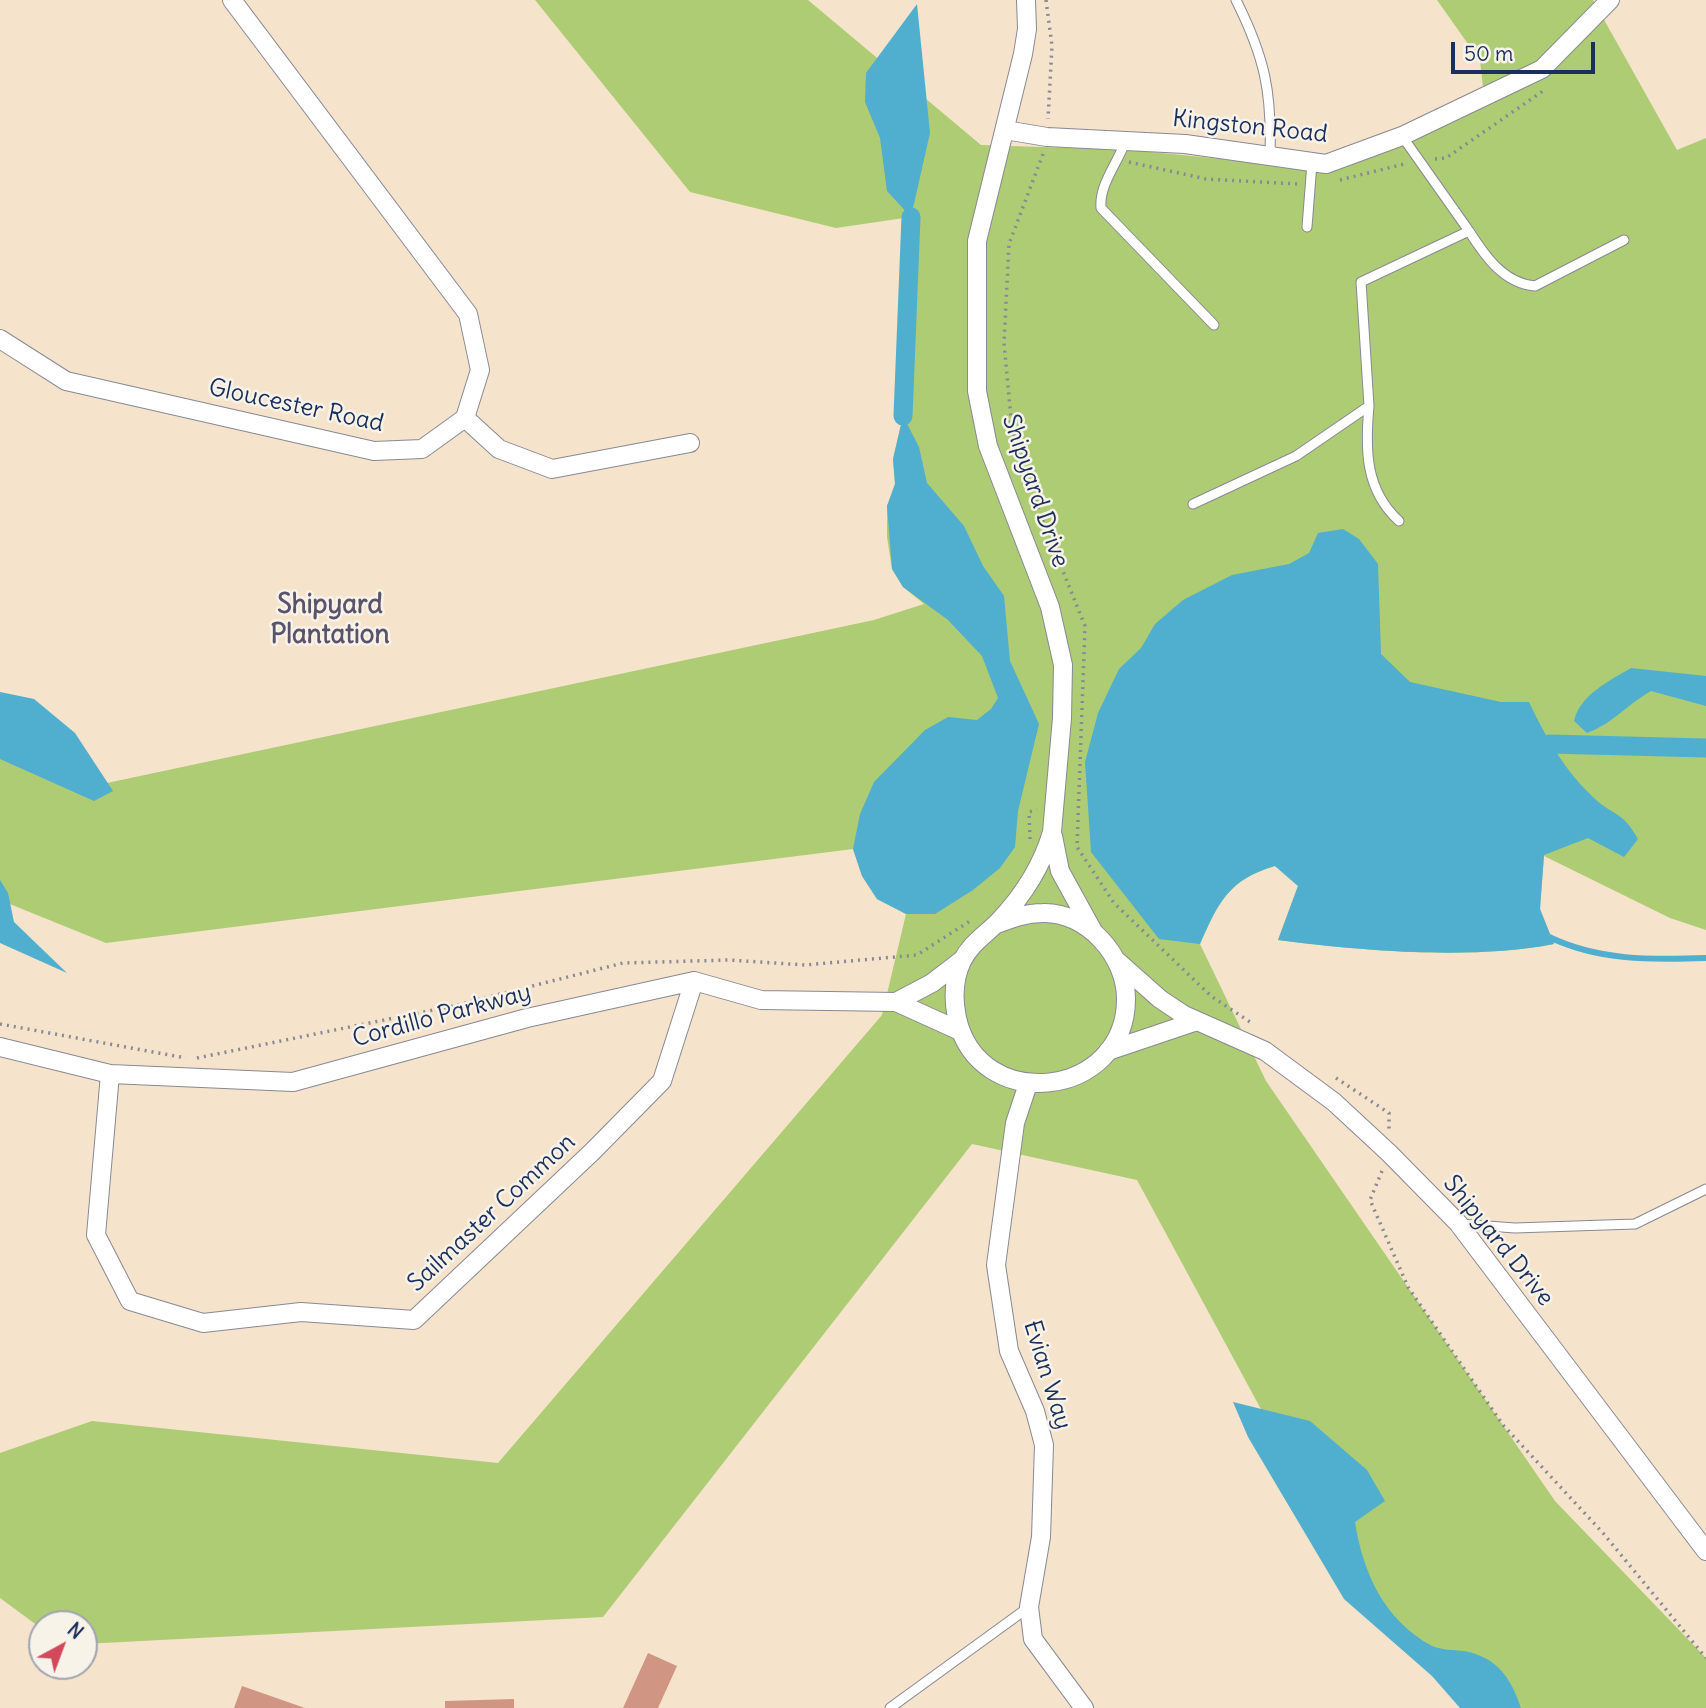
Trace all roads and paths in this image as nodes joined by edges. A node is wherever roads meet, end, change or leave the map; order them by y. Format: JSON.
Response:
{"nodes":[{"id":1,"x":232,"y":0,"type":"edge"},
{"id":2,"x":1026,"y":0,"type":"edge"},
{"id":3,"x":1046,"y":0,"type":"edge"},
{"id":4,"x":1236,"y":0,"type":"edge"},
{"id":5,"x":1610,"y":0,"type":"edge"},
{"id":6,"x":1005,"y":130,"type":"junction"},
{"id":7,"x":1402,"y":136,"type":"junction"},
{"id":8,"x":1047,"y":137,"type":"junction"},
{"id":9,"x":1126,"y":140,"type":"junction"},
{"id":10,"x":1270,"y":156,"type":"junction"},
{"id":11,"x":1312,"y":163,"type":"junction"},
{"id":12,"x":1307,"y":226,"type":"dead end"},
{"id":13,"x":1469,"y":231,"type":"junction"},
{"id":14,"x":1624,"y":240,"type":"dead end"},
{"id":15,"x":1214,"y":325,"type":"dead end"},
{"id":16,"x":0,"y":339,"type":"edge"},
{"id":17,"x":1369,"y":406,"type":"junction"},
{"id":18,"x":465,"y":418,"type":"junction"},
{"id":19,"x":690,"y":443,"type":"dead end"},
{"id":20,"x":1194,"y":504,"type":"dead end"},
{"id":21,"x":1399,"y":521,"type":"dead end"},
{"id":22,"x":1079,"y":800,"type":"junction"},
{"id":23,"x":1055,"y":806,"type":"junction"},
{"id":24,"x":1052,"y":832,"type":"junction"},
{"id":25,"x":1030,"y":851,"type":"dead end"},
{"id":26,"x":980,"y":915,"type":"dead end"},
{"id":27,"x":997,"y":924,"type":"junction"},
{"id":28,"x":1093,"y":931,"type":"junction"},
{"id":29,"x":962,"y":960,"type":"junction"},
{"id":30,"x":1116,"y":960,"type":"junction"},
{"id":31,"x":694,"y":981,"type":"junction"},
{"id":32,"x":897,"y":1002,"type":"junction"},
{"id":33,"x":1197,"y":1021,"type":"junction"},
{"id":34,"x":0,"y":1024,"type":"edge"},
{"id":35,"x":1255,"y":1025,"type":"dead end"},
{"id":36,"x":960,"y":1031,"type":"junction"},
{"id":37,"x":0,"y":1047,"type":"edge"},
{"id":38,"x":1108,"y":1051,"type":"junction"},
{"id":39,"x":110,"y":1074,"type":"junction"},
{"id":40,"x":1333,"y":1077,"type":"dead end"},
{"id":41,"x":1028,"y":1084,"type":"junction"},
{"id":42,"x":1389,"y":1153,"type":"junction"},
{"id":43,"x":1706,"y":1189,"type":"edge"},
{"id":44,"x":1458,"y":1223,"type":"junction"},
{"id":45,"x":1706,"y":1551,"type":"edge"},
{"id":46,"x":1028,"y":1607,"type":"junction"},
{"id":47,"x":1706,"y":1658,"type":"edge"},
{"id":48,"x":890,"y":1708,"type":"edge"},
{"id":49,"x":1084,"y":1708,"type":"edge"}],
"edges":[{"from":1,"to":18,"type":"street"},
{"from":2,"to":6,"type":"street","name":"Shipyard Drive"},
{"from":3,"to":8,"type":"path"},
{"from":4,"to":10,"type":"lane"},
{"from":5,"to":7,"type":"street","name":"Kingston Road"},
{"from":6,"to":8,"type":"street","name":"Kingston Road"},
{"from":6,"to":23,"type":"street","name":"Shipyard Drive"},
{"from":7,"to":11,"type":"street","name":"Kingston Road"},
{"from":7,"to":13,"type":"lane"},
{"from":8,"to":9,"type":"street","name":"Kingston Road"},
{"from":8,"to":22,"type":"path"},
{"from":9,"to":10,"type":"street","name":"Kingston Road"},
{"from":9,"to":15,"type":"lane"},
{"from":10,"to":11,"type":"street","name":"Kingston Road"},
{"from":11,"to":12,"type":"lane"},
{"from":13,"to":14,"type":"lane"},
{"from":13,"to":17,"type":"lane"},
{"from":16,"to":18,"type":"street","name":"Gloucester Road"},
{"from":17,"to":20,"type":"lane"},
{"from":17,"to":21,"type":"lane"},
{"from":18,"to":19,"type":"street"},
{"from":22,"to":23,"type":"path"},
{"from":22,"to":35,"type":"path"},
{"from":23,"to":24,"type":"street","name":"Shipyard Drive"},
{"from":23,"to":25,"type":"path"},
{"from":24,"to":27,"type":"street","name":"Shipyard Drive"},
{"from":24,"to":28,"type":"street","name":"Shipyard Drive"},
{"from":26,"to":34,"type":"path"},
{"from":27,"to":28,"type":"street"},
{"from":27,"to":29,"type":"street"},
{"from":28,"to":30,"type":"street"},
{"from":29,"to":32,"type":"street","name":"Cordillo Parkway"},
{"from":29,"to":36,"type":"street"},
{"from":30,"to":33,"type":"street","name":"Shipyard Drive"},
{"from":30,"to":38,"type":"street"},
{"from":31,"to":32,"type":"street","name":"Cordillo Parkway"},
{"from":31,"to":39,"type":"street","name":"Cordillo Parkway"},
{"from":31,"to":39,"type":"street","name":"Sailmaster Common"},
{"from":32,"to":36,"type":"street","name":"Cordillo Parkway"},
{"from":33,"to":38,"type":"street"},
{"from":33,"to":42,"type":"street","name":"Shipyard Drive"},
{"from":36,"to":41,"type":"street"},
{"from":37,"to":39,"type":"street","name":"Cordillo Parkway"},
{"from":38,"to":41,"type":"street"},
{"from":40,"to":42,"type":"path"},
{"from":41,"to":46,"type":"street","name":"Evian Way"},
{"from":42,"to":44,"type":"street","name":"Shipyard Drive"},
{"from":42,"to":47,"type":"path"},
{"from":43,"to":44,"type":"lane"},
{"from":44,"to":45,"type":"street","name":"Shipyard Drive"},
{"from":46,"to":48,"type":"lane"},
{"from":46,"to":49,"type":"street","name":"Evian Way"}]}
